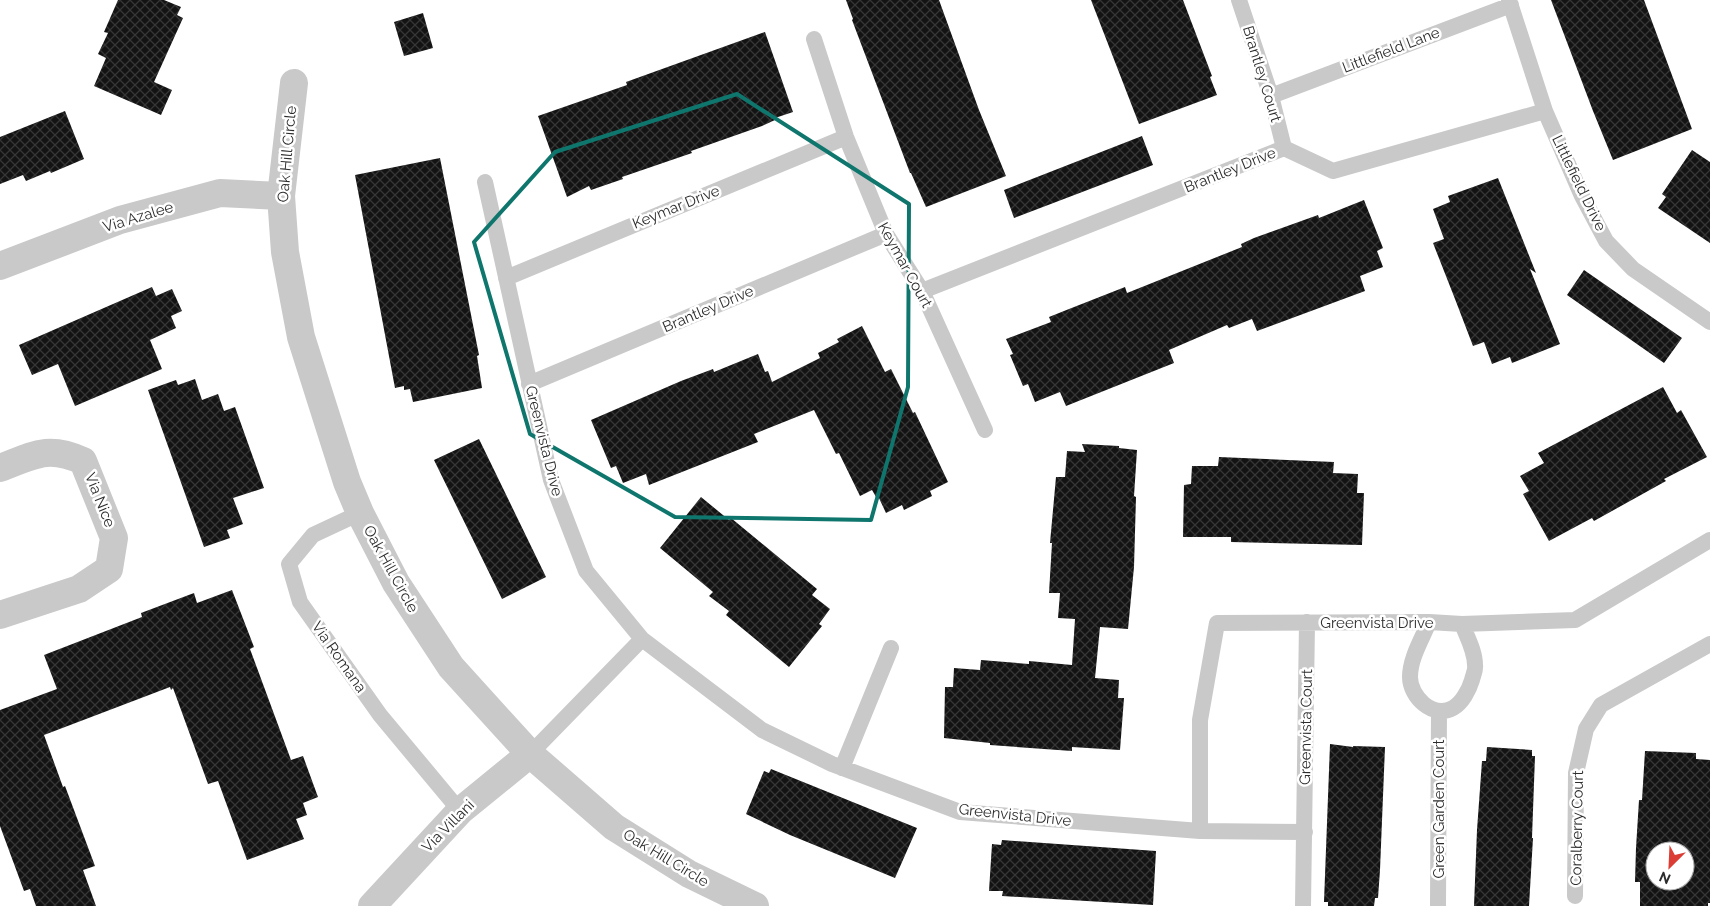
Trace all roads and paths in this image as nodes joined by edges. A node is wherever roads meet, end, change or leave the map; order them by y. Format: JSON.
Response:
{"nodes":[{"id":1,"x":1239,"y":0,"type":"edge"},
{"id":2,"x":1510,"y":2,"type":"edge"},
{"id":3,"x":814,"y":39,"type":"dead end"},
{"id":4,"x":294,"y":83,"type":"dead end"},
{"id":5,"x":1272,"y":96,"type":"junction"},
{"id":6,"x":1545,"y":111,"type":"junction"},
{"id":7,"x":846,"y":137,"type":"junction"},
{"id":8,"x":1284,"y":148,"type":"junction"},
{"id":9,"x":484,"y":182,"type":"dead end"},
{"id":10,"x":281,"y":196,"type":"junction"},
{"id":11,"x":886,"y":234,"type":"junction"},
{"id":12,"x":0,"y":266,"type":"edge"},
{"id":13,"x":506,"y":278,"type":"junction"},
{"id":14,"x":922,"y":291,"type":"junction"},
{"id":15,"x":1710,"y":322,"type":"edge"},
{"id":16,"x":529,"y":384,"type":"junction"},
{"id":17,"x":985,"y":430,"type":"dead end"},
{"id":18,"x":0,"y":468,"type":"edge"},
{"id":19,"x":360,"y":513,"type":"junction"},
{"id":20,"x":1710,"y":540,"type":"edge"},
{"id":21,"x":0,"y":615,"type":"edge"},
{"id":22,"x":1308,"y":622,"type":"junction"},
{"id":23,"x":1429,"y":622,"type":"junction"},
{"id":24,"x":1462,"y":624,"type":"junction"},
{"id":25,"x":642,"y":639,"type":"junction"},
{"id":26,"x":1710,"y":644,"type":"edge"},
{"id":27,"x":891,"y":648,"type":"dead end"},
{"id":28,"x":1439,"y":711,"type":"junction"},
{"id":29,"x":530,"y":754,"type":"junction"},
{"id":30,"x":842,"y":768,"type":"junction"},
{"id":31,"x":460,"y":811,"type":"junction"},
{"id":32,"x":1200,"y":831,"type":"junction"},
{"id":33,"x":1305,"y":832,"type":"junction"},
{"id":34,"x":1575,"y":896,"type":"dead end"},
{"id":35,"x":372,"y":906,"type":"edge"},
{"id":36,"x":755,"y":906,"type":"edge"},
{"id":37,"x":1303,"y":906,"type":"edge"},
{"id":38,"x":1438,"y":906,"type":"edge"}],
"edges":[{"from":1,"to":5,"type":"lane","name":"Brantley Court"},
{"from":2,"to":5,"type":"lane","name":"Littlefield Lane"},
{"from":2,"to":6,"type":"lane","name":"Littlefield Drive"},
{"from":3,"to":7,"type":"lane","name":"Keymar Court"},
{"from":4,"to":10,"type":"street","name":"Oak Hill Circle"},
{"from":5,"to":8,"type":"lane","name":"Brantley Court"},
{"from":6,"to":8,"type":"lane","name":"Brantley Drive"},
{"from":6,"to":15,"type":"lane","name":"Littlefield Drive"},
{"from":7,"to":11,"type":"lane","name":"Keymar Court"},
{"from":7,"to":13,"type":"lane","name":"Keymar Drive"},
{"from":8,"to":14,"type":"lane","name":"Brantley Drive"},
{"from":9,"to":13,"type":"lane","name":"Greenvista Drive"},
{"from":10,"to":12,"type":"street","name":"Via Azalee"},
{"from":10,"to":19,"type":"street","name":"Oak Hill Circle"},
{"from":11,"to":14,"type":"lane","name":"Keymar Court"},
{"from":11,"to":16,"type":"lane","name":"Brantley Drive"},
{"from":13,"to":16,"type":"lane","name":"Greenvista Drive"},
{"from":14,"to":17,"type":"lane","name":"Keymar Court"},
{"from":16,"to":25,"type":"lane","name":"Greenvista Drive"},
{"from":18,"to":21,"type":"street","name":"Via Nice"},
{"from":19,"to":29,"type":"street","name":"Oak Hill Circle"},
{"from":19,"to":31,"type":"lane","name":"Via Romana"},
{"from":20,"to":24,"type":"lane","name":"Greenvista Drive"},
{"from":22,"to":23,"type":"lane","name":"Greenvista Drive"},
{"from":22,"to":32,"type":"lane","name":"Greenvista Drive"},
{"from":22,"to":33,"type":"lane","name":"Greenvista Court"},
{"from":23,"to":24,"type":"lane","name":"Greenvista Drive"},
{"from":23,"to":28,"type":"lane"},
{"from":24,"to":28,"type":"lane"},
{"from":25,"to":29,"type":"lane"},
{"from":25,"to":30,"type":"lane","name":"Greenvista Drive"},
{"from":26,"to":34,"type":"lane","name":"Coralberry Court"},
{"from":27,"to":30,"type":"lane"},
{"from":28,"to":38,"type":"lane","name":"Green Garden Court"},
{"from":29,"to":31,"type":"street","name":"Via Villani"},
{"from":29,"to":36,"type":"street","name":"Oak Hill Circle"},
{"from":30,"to":32,"type":"lane","name":"Greenvista Drive"},
{"from":31,"to":35,"type":"street","name":"Via Villani"},
{"from":32,"to":33,"type":"lane"},
{"from":33,"to":37,"type":"lane","name":"Greenvista Court"}]}
